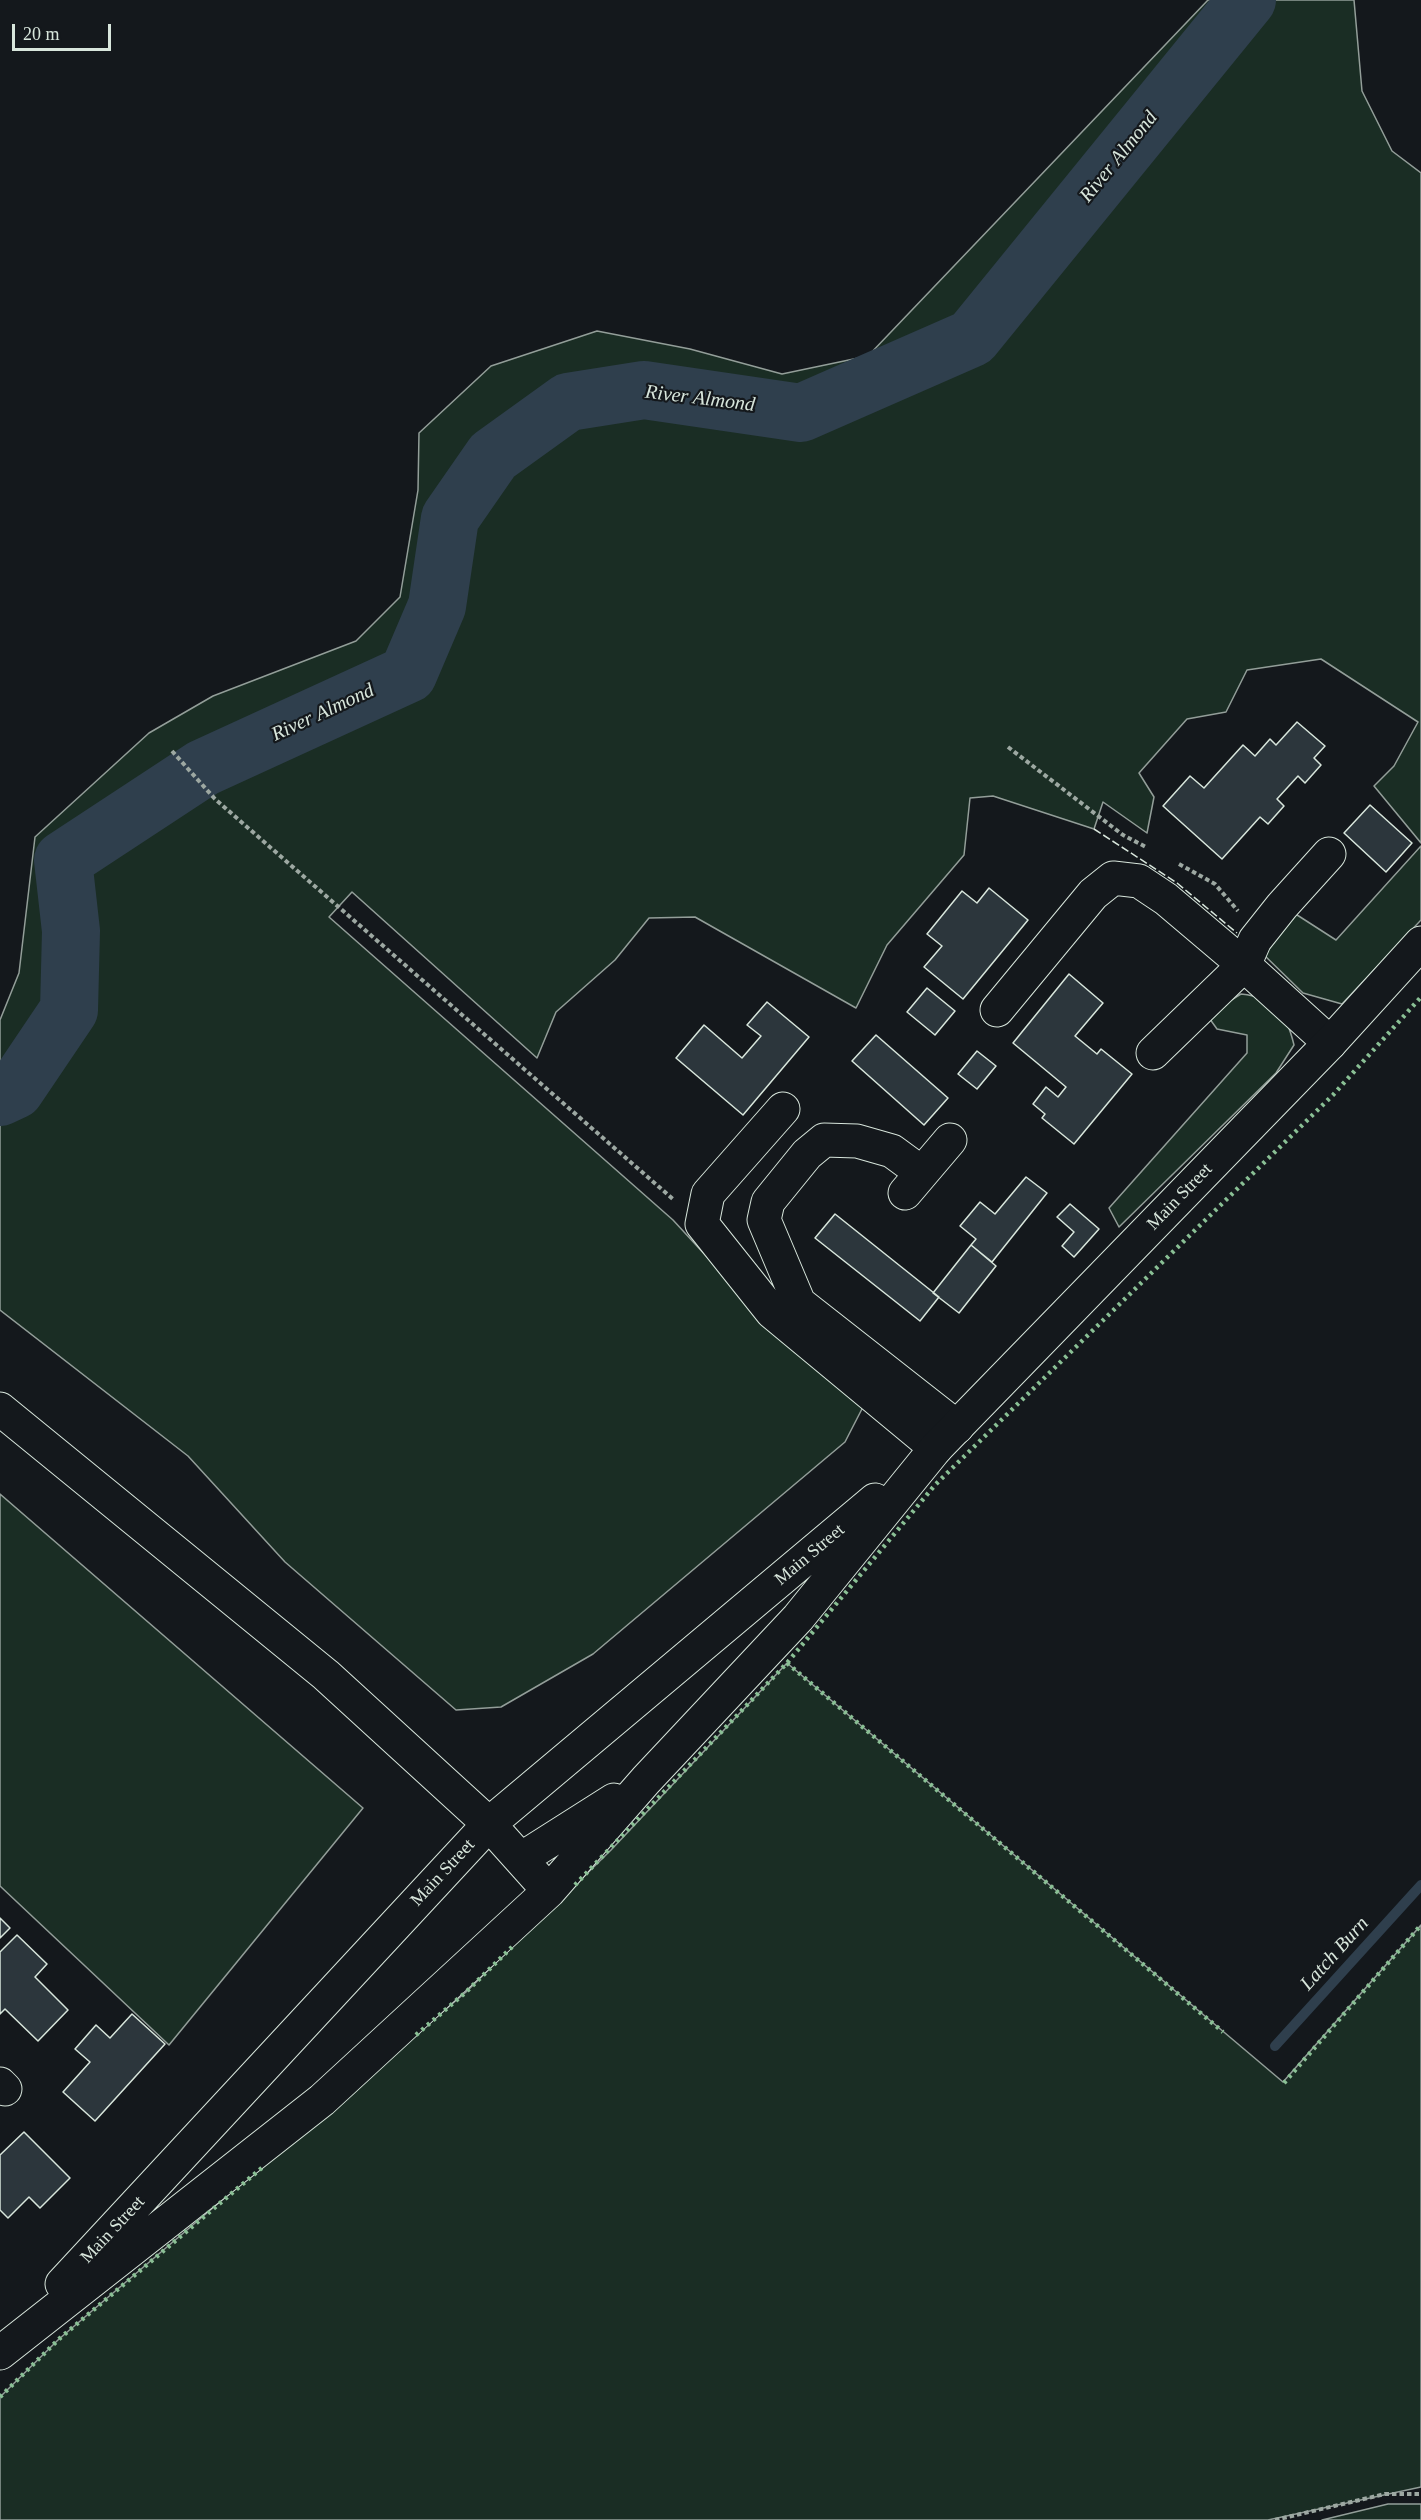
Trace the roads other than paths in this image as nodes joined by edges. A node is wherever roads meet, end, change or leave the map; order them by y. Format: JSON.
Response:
{"nodes":[{"id":1,"x":1329,"y":855,"type":"dead end"},
{"id":2,"x":1421,"y":943,"type":"edge"},
{"id":3,"x":1250,"y":952,"type":"junction"},
{"id":4,"x":997,"y":1010,"type":"dead end"},
{"id":5,"x":1330,"y":1043,"type":"junction"},
{"id":6,"x":1153,"y":1053,"type":"dead end"},
{"id":7,"x":783,"y":1109,"type":"dead end"},
{"id":8,"x":950,"y":1140,"type":"dead end"},
{"id":9,"x":0,"y":1409,"type":"edge"},
{"id":10,"x":946,"y":1438,"type":"junction"},
{"id":11,"x":646,"y":1780,"type":"junction"},
{"id":12,"x":489,"y":1824,"type":"junction"},
{"id":13,"x":521,"y":1859,"type":"junction"},
{"id":14,"x":549,"y":1891,"type":"junction"},
{"id":15,"x":0,"y":2352,"type":"edge"}],
"edges":[{"from":1,"to":3,"type":"main road"},
{"from":2,"to":5,"type":"main road","name":"Main Street"},
{"from":3,"to":4,"type":"main road"},
{"from":3,"to":5,"type":"main road"},
{"from":3,"to":6,"type":"main road"},
{"from":5,"to":10,"type":"main road","name":"Main Street"},
{"from":7,"to":10,"type":"main road"},
{"from":8,"to":10,"type":"main road"},
{"from":9,"to":12,"type":"main road"},
{"from":10,"to":11,"type":"main road","name":"Main Street"},
{"from":10,"to":12,"type":"main road","name":"Main Street"},
{"from":11,"to":13,"type":"main road","name":"Main Street"},
{"from":11,"to":14,"type":"main road","name":"Main Street"},
{"from":12,"to":13,"type":"main road"},
{"from":12,"to":15,"type":"main road","name":"Main Street"},
{"from":13,"to":14,"type":"main road"},
{"from":14,"to":15,"type":"main road","name":"Main Street"}]}
